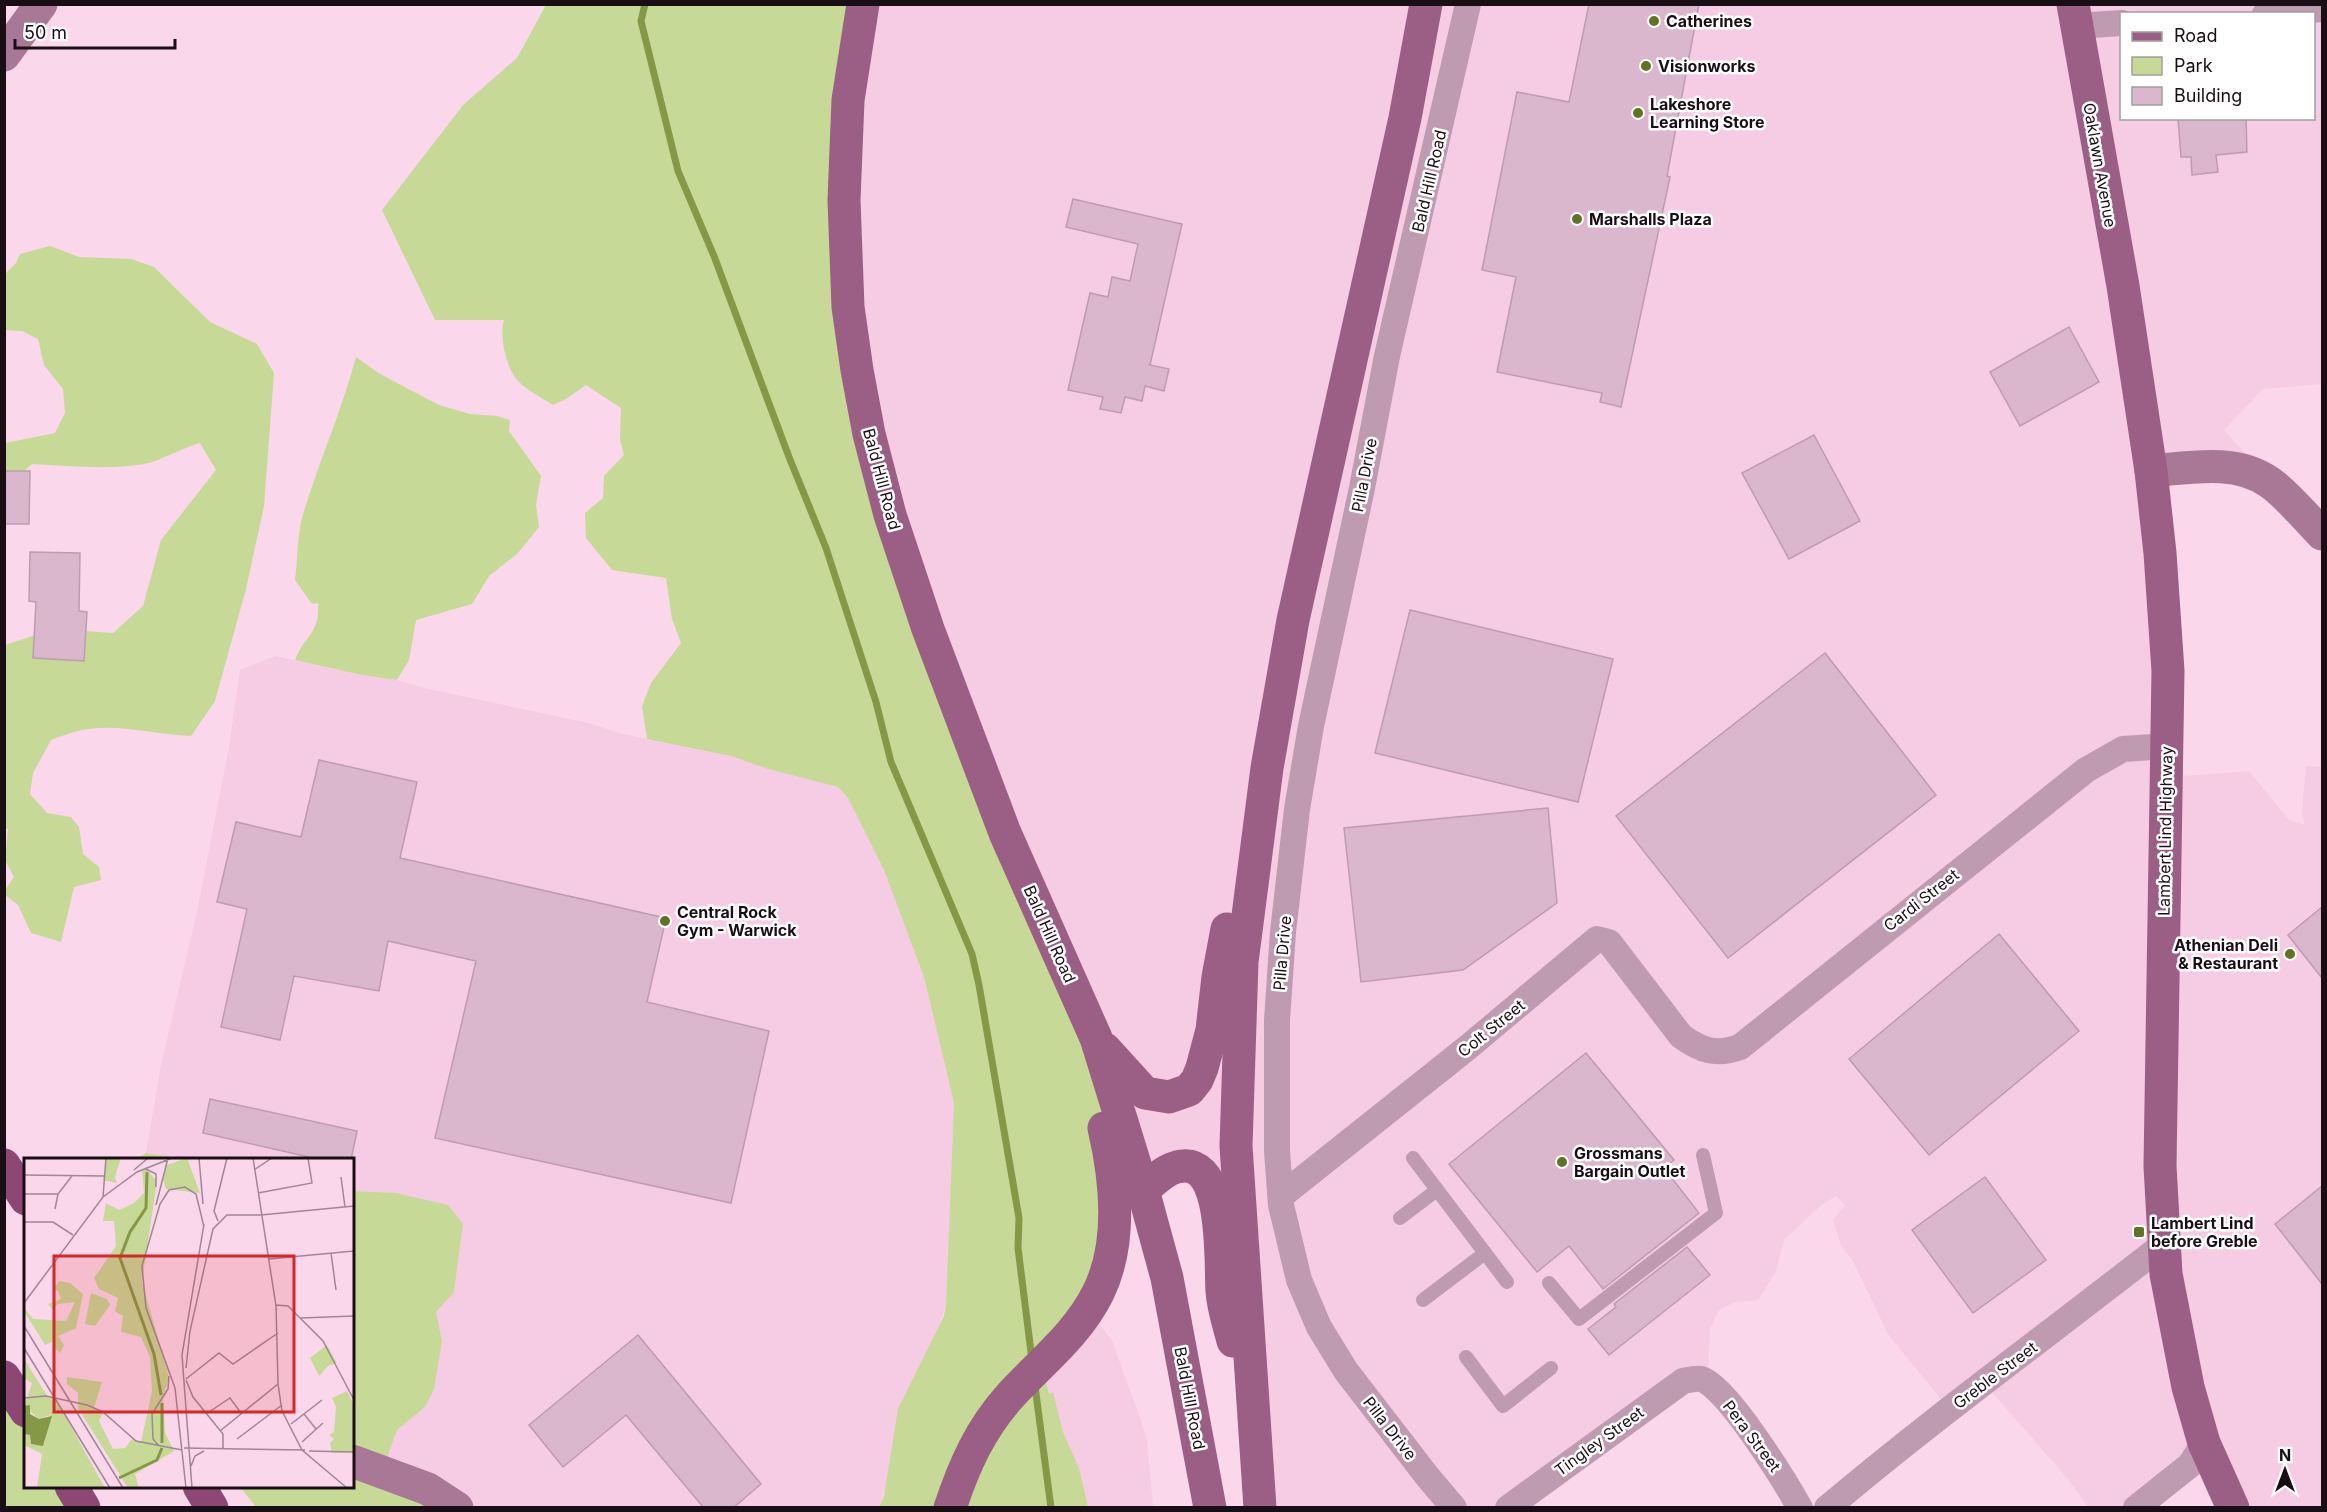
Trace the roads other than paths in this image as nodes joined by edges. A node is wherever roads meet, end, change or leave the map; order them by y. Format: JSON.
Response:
{"nodes":[{"id":1,"x":863,"y":4,"type":"edge"},
{"id":2,"x":1426,"y":4,"type":"edge"},
{"id":3,"x":1468,"y":4,"type":"edge"},
{"id":4,"x":37,"y":6,"type":"edge"},
{"id":5,"x":2322,"y":9,"type":"edge"},
{"id":6,"x":2288,"y":12,"type":"edge"},
{"id":7,"x":2075,"y":15,"type":"edge"},
{"id":8,"x":2120,"y":23,"type":"edge"},
{"id":9,"x":4,"y":55,"type":"edge"},
{"id":10,"x":2129,"y":325,"type":"joint"},
{"id":11,"x":1387,"y":356,"type":"joint"},
{"id":12,"x":2151,"y":471,"type":"junction"},
{"id":13,"x":2322,"y":534,"type":"edge"},
{"id":14,"x":1293,"y":620,"type":"junction"},
{"id":15,"x":2168,"y":746,"type":"junction"},
{"id":16,"x":1076,"y":994,"type":"junction"},
{"id":17,"x":1681,"y":1036,"type":"joint"},
{"id":18,"x":1096,"y":1038,"type":"junction"},
{"id":19,"x":1703,"y":1155,"type":"dead end"},
{"id":20,"x":1413,"y":1158,"type":"dead end"},
{"id":21,"x":4,"y":1165,"type":"edge"},
{"id":22,"x":1143,"y":1190,"type":"junction"},
{"id":23,"x":1437,"y":1190,"type":"junction"},
{"id":24,"x":24,"y":1196,"type":"edge"},
{"id":25,"x":1281,"y":1196,"type":"junction"},
{"id":26,"x":1400,"y":1218,"type":"dead end"},
{"id":27,"x":2164,"y":1244,"type":"junction"},
{"id":28,"x":1485,"y":1253,"type":"junction"},
{"id":29,"x":1507,"y":1282,"type":"dead end"},
{"id":30,"x":1549,"y":1282,"type":"dead end"},
{"id":31,"x":1423,"y":1300,"type":"dead end"},
{"id":32,"x":1466,"y":1358,"type":"dead end"},
{"id":33,"x":1551,"y":1368,"type":"dead end"},
{"id":34,"x":4,"y":1377,"type":"edge"},
{"id":35,"x":1693,"y":1379,"type":"joint"},
{"id":36,"x":24,"y":1381,"type":"edge"},
{"id":37,"x":24,"y":1408,"type":"edge"},
{"id":38,"x":1254,"y":1440,"type":"junction"},
{"id":39,"x":2204,"y":1443,"type":"junction"},
{"id":40,"x":354,"y":1462,"type":"edge"},
{"id":41,"x":72,"y":1488,"type":"edge"},
{"id":42,"x":200,"y":1488,"type":"edge"},
{"id":43,"x":84,"y":1508,"type":"edge"},
{"id":44,"x":212,"y":1508,"type":"edge"},
{"id":45,"x":457,"y":1508,"type":"edge"},
{"id":46,"x":950,"y":1508,"type":"edge"},
{"id":47,"x":1210,"y":1508,"type":"edge"},
{"id":48,"x":1260,"y":1508,"type":"edge"},
{"id":49,"x":1454,"y":1508,"type":"edge"},
{"id":50,"x":1508,"y":1508,"type":"edge"},
{"id":51,"x":1800,"y":1508,"type":"edge"},
{"id":52,"x":1827,"y":1508,"type":"edge"},
{"id":53,"x":2136,"y":1508,"type":"edge"},
{"id":54,"x":2212,"y":1508,"type":"edge"},
{"id":55,"x":2233,"y":1508,"type":"edge"}],
"edges":[{"from":1,"to":16,"type":"main road","name":"Bald Hill Road"},
{"from":2,"to":14,"type":"main road"},
{"from":3,"to":11,"type":"street","name":"Bald Hill Road"},
{"from":4,"to":9,"type":"street"},
{"from":5,"to":6,"type":"street"},
{"from":7,"to":8,"type":"street"},
{"from":7,"to":10,"type":"main road","name":"Oaklawn Avenue"},
{"from":10,"to":12,"type":"main road","name":"Lambert Lind Highway"},
{"from":11,"to":25,"type":"street","name":"Pilla Drive"},
{"from":12,"to":13,"type":"street"},
{"from":12,"to":15,"type":"main road","name":"Lambert Lind Highway"},
{"from":14,"to":18,"type":"main road"},
{"from":14,"to":38,"type":"main road"},
{"from":15,"to":17,"type":"street","name":"Cardi Street"},
{"from":15,"to":27,"type":"main road","name":"Lambert Lind Highway"},
{"from":16,"to":18,"type":"main road","name":"Bald Hill Road"},
{"from":16,"to":46,"type":"main road"},
{"from":17,"to":25,"type":"street","name":"Colt Street"},
{"from":18,"to":22,"type":"main road","name":"Bald Hill Road"},
{"from":19,"to":30,"type":"lane"},
{"from":20,"to":23,"type":"lane"},
{"from":21,"to":24,"type":"highway"},
{"from":22,"to":38,"type":"main road"},
{"from":22,"to":47,"type":"main road","name":"Bald Hill Road"},
{"from":23,"to":26,"type":"lane"},
{"from":23,"to":28,"type":"lane"},
{"from":25,"to":49,"type":"street","name":"Pilla Drive"},
{"from":27,"to":39,"type":"main road","name":"Lambert Lind Highway"},
{"from":27,"to":52,"type":"street","name":"Greble Street"},
{"from":28,"to":29,"type":"lane"},
{"from":28,"to":31,"type":"lane"},
{"from":32,"to":33,"type":"lane"},
{"from":34,"to":36,"type":"street"},
{"from":34,"to":37,"type":"highway"},
{"from":35,"to":50,"type":"street","name":"Tingley Street"},
{"from":35,"to":51,"type":"street","name":"Pera Street"},
{"from":38,"to":48,"type":"main road"},
{"from":39,"to":53,"type":"street"},
{"from":39,"to":54,"type":"main road","name":"Lambert Lind Highway"},
{"from":39,"to":55,"type":"main road","name":"Lambert Lind Highway"},
{"from":40,"to":45,"type":"street"},
{"from":41,"to":43,"type":"highway"},
{"from":42,"to":44,"type":"highway"}]}
